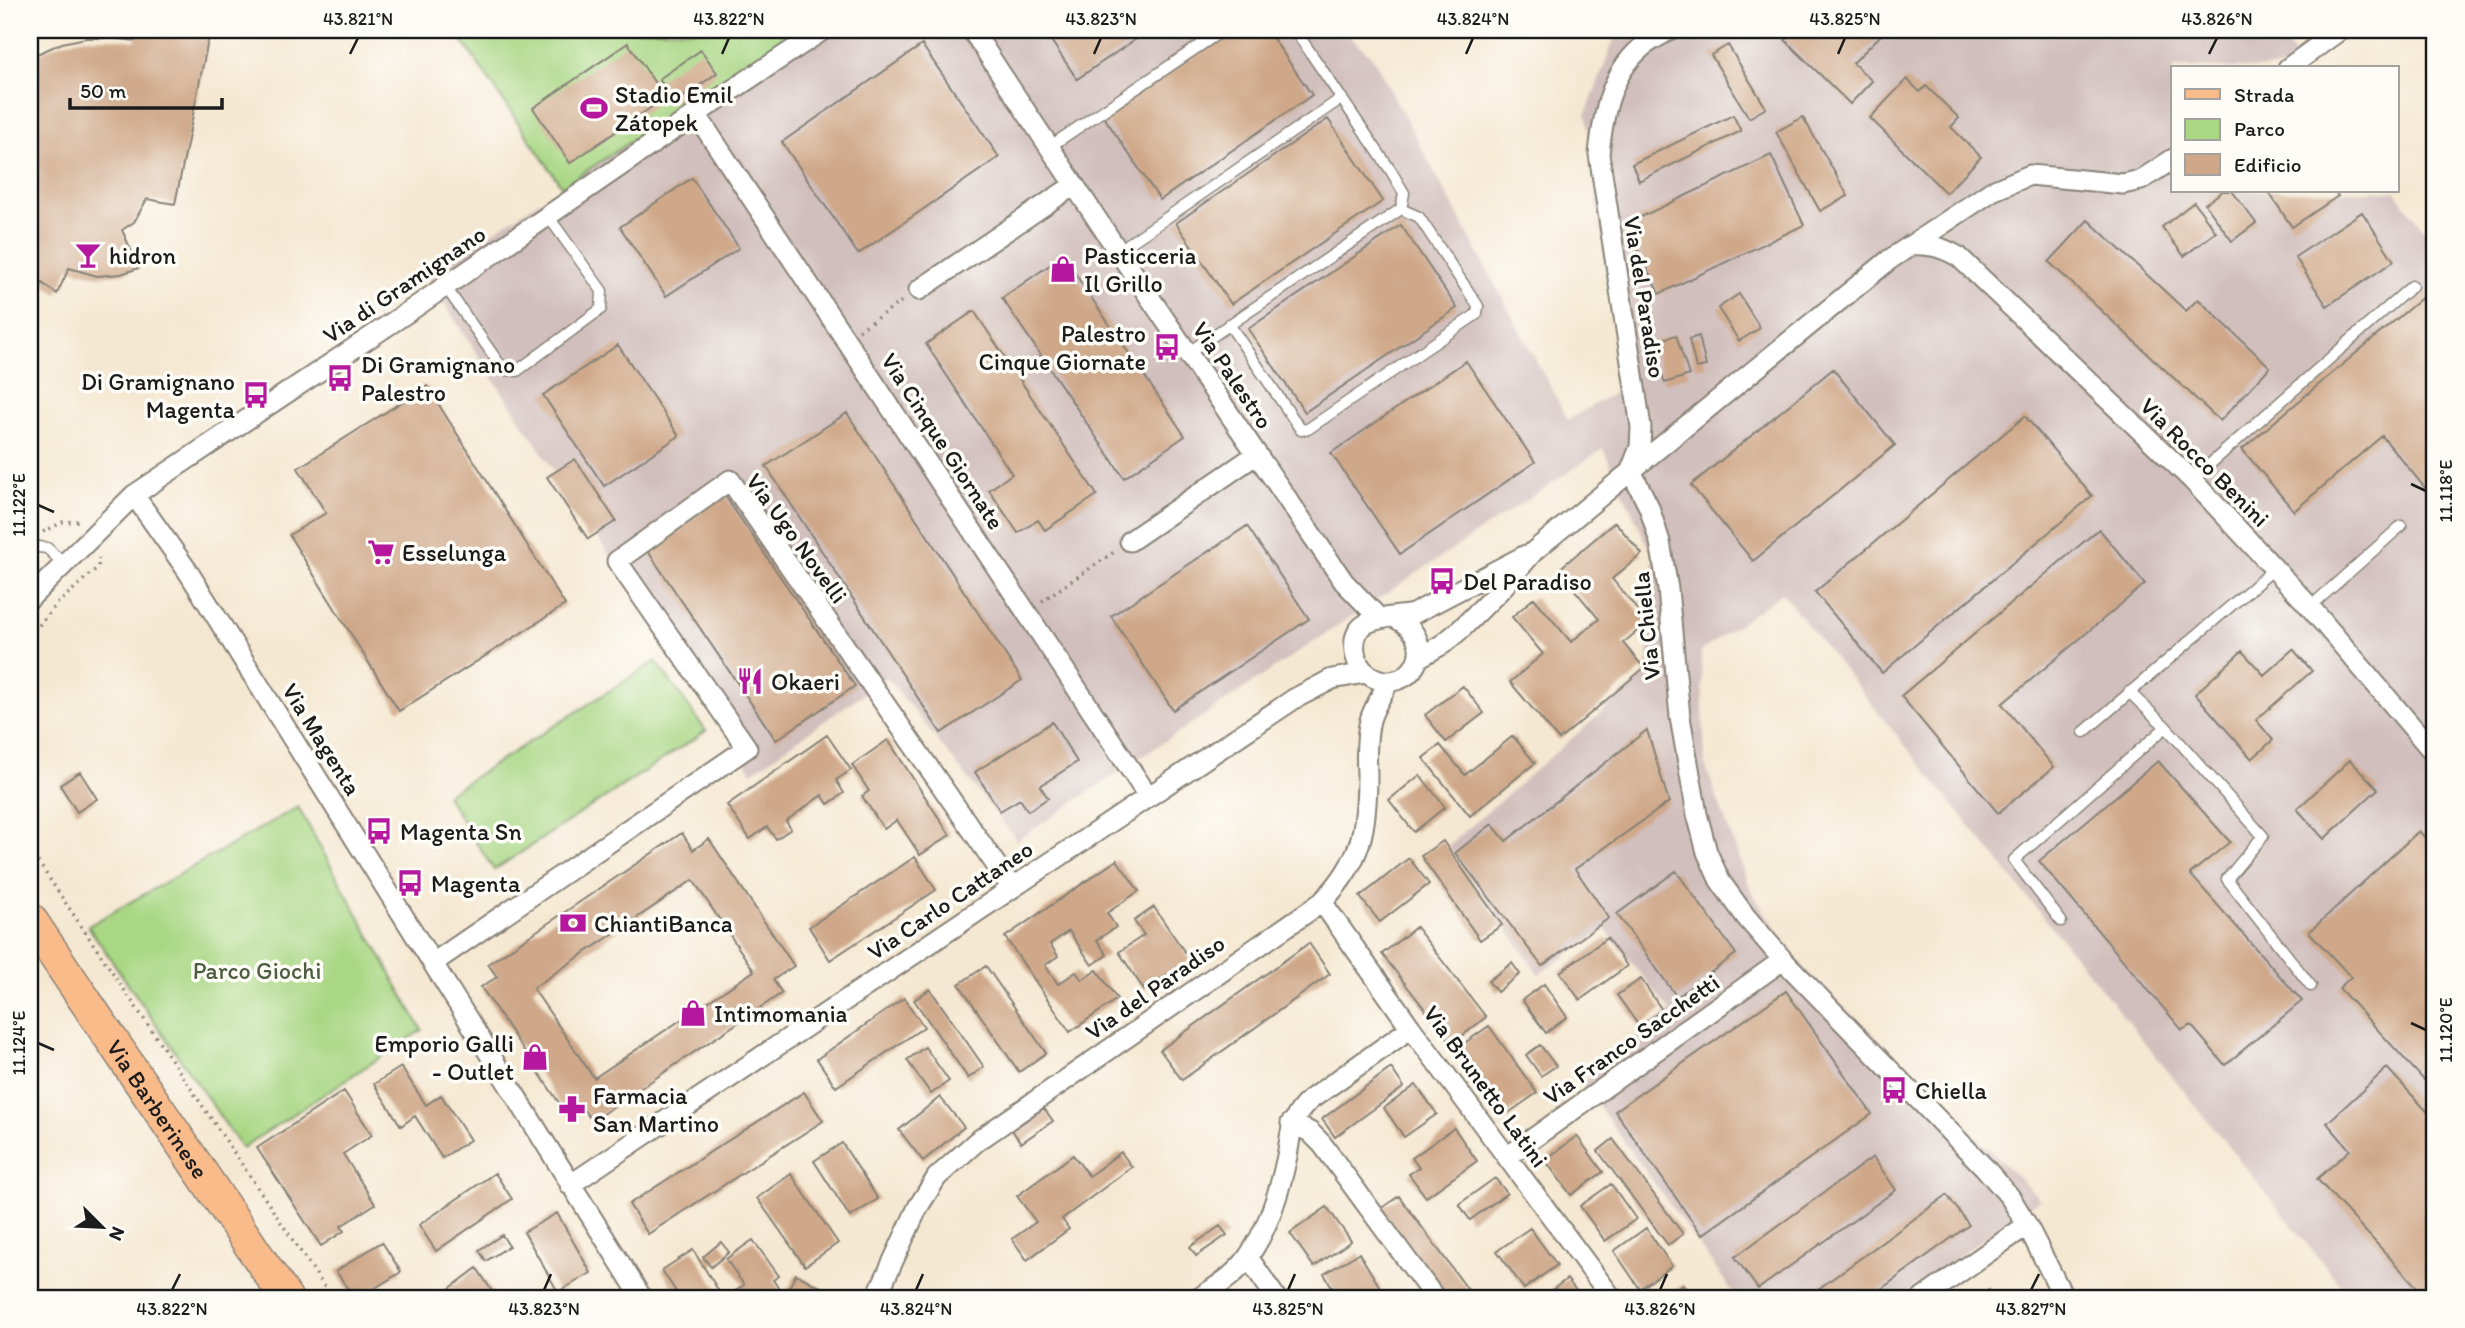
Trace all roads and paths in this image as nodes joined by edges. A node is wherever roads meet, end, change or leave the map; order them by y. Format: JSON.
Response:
{"nodes":[{"id":1,"x":823,"y":30,"type":"edge"},
{"id":2,"x":972,"y":30,"type":"edge"},
{"id":3,"x":1223,"y":30,"type":"edge"},
{"id":4,"x":1295,"y":30,"type":"edge"},
{"id":5,"x":1669,"y":30,"type":"edge"},
{"id":6,"x":2340,"y":30,"type":"edge"},
{"id":7,"x":2291,"y":66,"type":"edge"},
{"id":8,"x":1342,"y":98,"type":"junction"},
{"id":9,"x":696,"y":114,"type":"junction"},
{"id":10,"x":1049,"y":147,"type":"junction"},
{"id":11,"x":2171,"y":160,"type":"edge"},
{"id":12,"x":1074,"y":185,"type":"junction"},
{"id":13,"x":1401,"y":209,"type":"junction"},
{"id":14,"x":548,"y":216,"type":"junction"},
{"id":15,"x":1911,"y":245,"type":"junction"},
{"id":16,"x":1118,"y":251,"type":"junction"},
{"id":17,"x":445,"y":286,"type":"junction"},
{"id":18,"x":2412,"y":286,"type":"dead end"},
{"id":19,"x":919,"y":290,"type":"joint"},
{"id":20,"x":1230,"y":324,"type":"junction"},
{"id":21,"x":846,"y":339,"type":"junction"},
{"id":22,"x":1189,"y":352,"type":"junction"},
{"id":23,"x":1257,"y":454,"type":"junction"},
{"id":24,"x":1631,"y":471,"type":"junction"},
{"id":25,"x":2192,"y":480,"type":"junction"},
{"id":26,"x":134,"y":495,"type":"junction"},
{"id":27,"x":2401,"y":526,"type":"dead end"},
{"id":28,"x":94,"y":535,"type":"junction"},
{"id":29,"x":32,"y":541,"type":"edge"},
{"id":30,"x":1130,"y":541,"type":"joint"},
{"id":31,"x":1534,"y":551,"type":"junction"},
{"id":32,"x":64,"y":564,"type":"junction"},
{"id":33,"x":2275,"y":567,"type":"junction"},
{"id":34,"x":1345,"y":584,"type":"junction"},
{"id":35,"x":30,"y":598,"type":"edge"},
{"id":36,"x":2310,"y":607,"type":"junction"},
{"id":37,"x":1026,"y":612,"type":"junction"},
{"id":38,"x":1387,"y":617,"type":"junction"},
{"id":39,"x":1360,"y":631,"type":"junction"},
{"id":40,"x":1420,"y":657,"type":"junction"},
{"id":41,"x":1365,"y":673,"type":"junction"},
{"id":42,"x":1389,"y":681,"type":"junction"},
{"id":43,"x":2129,"y":692,"type":"junction"},
{"id":44,"x":2166,"y":727,"type":"junction"},
{"id":45,"x":2084,"y":732,"type":"dead end"},
{"id":46,"x":2435,"y":754,"type":"edge"},
{"id":47,"x":1148,"y":796,"type":"junction"},
{"id":48,"x":30,"y":850,"type":"edge"},
{"id":49,"x":1012,"y":888,"type":"junction"},
{"id":50,"x":1322,"y":902,"type":"junction"},
{"id":51,"x":30,"y":919,"type":"edge"},
{"id":52,"x":2061,"y":921,"type":"dead end"},
{"id":53,"x":1783,"y":960,"type":"junction"},
{"id":54,"x":433,"y":963,"type":"junction"},
{"id":55,"x":2311,"y":986,"type":"dead end"},
{"id":56,"x":1411,"y":1028,"type":"junction"},
{"id":57,"x":1292,"y":1123,"type":"junction"},
{"id":58,"x":1507,"y":1157,"type":"junction"},
{"id":59,"x":570,"y":1185,"type":"junction"},
{"id":60,"x":2027,"y":1225,"type":"junction"},
{"id":61,"x":1248,"y":1257,"type":"junction"},
{"id":62,"x":286,"y":1298,"type":"edge"},
{"id":63,"x":332,"y":1298,"type":"edge"},
{"id":64,"x":642,"y":1298,"type":"edge"},
{"id":65,"x":876,"y":1298,"type":"edge"},
{"id":66,"x":1199,"y":1298,"type":"edge"},
{"id":67,"x":1276,"y":1298,"type":"edge"},
{"id":68,"x":1435,"y":1298,"type":"edge"},
{"id":69,"x":1612,"y":1298,"type":"edge"},
{"id":70,"x":1923,"y":1298,"type":"edge"},
{"id":71,"x":2064,"y":1298,"type":"edge"}],
"edges":[{"from":1,"to":9,"type":"street","name":"Via di Gramignano"},
{"from":2,"to":10,"type":"street","name":"Via Palestro"},
{"from":3,"to":10,"type":"lane"},
{"from":4,"to":8,"type":"lane"},
{"from":5,"to":24,"type":"street","name":"Via del Paradiso"},
{"from":6,"to":7,"type":"street"},
{"from":8,"to":13,"type":"lane"},
{"from":8,"to":16,"type":"lane"},
{"from":9,"to":14,"type":"street","name":"Via di Gramignano"},
{"from":9,"to":21,"type":"street","name":"Via Cinque Giornate"},
{"from":10,"to":12,"type":"street","name":"Via Palestro"},
{"from":11,"to":15,"type":"street"},
{"from":12,"to":16,"type":"street","name":"Via Palestro"},
{"from":12,"to":19,"type":"street"},
{"from":13,"to":20,"type":"lane"},
{"from":13,"to":20,"type":"lane"},
{"from":14,"to":17,"type":"street","name":"Via di Gramignano"},
{"from":14,"to":17,"type":"lane"},
{"from":15,"to":24,"type":"street"},
{"from":15,"to":25,"type":"street","name":"Via Rocco Benini"},
{"from":16,"to":22,"type":"street","name":"Via Palestro"},
{"from":17,"to":26,"type":"street","name":"Via di Gramignano"},
{"from":18,"to":25,"type":"lane"},
{"from":19,"to":21,"type":"path"},
{"from":20,"to":22,"type":"lane"},
{"from":21,"to":37,"type":"street","name":"Via Cinque Giornate"},
{"from":22,"to":23,"type":"street","name":"Via Palestro"},
{"from":23,"to":30,"type":"street","name":"Via Palestro"},
{"from":23,"to":34,"type":"street","name":"Via Palestro"},
{"from":24,"to":31,"type":"street","name":"Via del Paradiso"},
{"from":24,"to":53,"type":"street","name":"Via Chiella"},
{"from":25,"to":33,"type":"street","name":"Via Rocco Benini"},
{"from":26,"to":28,"type":"street","name":"Via di Gramignano"},
{"from":26,"to":54,"type":"street","name":"Via Magenta"},
{"from":27,"to":36,"type":"lane"},
{"from":28,"to":29,"type":"path"},
{"from":28,"to":32,"type":"street","name":"Via di Gramignano"},
{"from":29,"to":32,"type":"lane"},
{"from":30,"to":37,"type":"path"},
{"from":31,"to":38,"type":"street","name":"Via del Paradiso"},
{"from":31,"to":40,"type":"street","name":"Via del Paradiso"},
{"from":32,"to":35,"type":"street","name":"Via di Gramignano"},
{"from":33,"to":36,"type":"street","name":"Via Rocco Benini"},
{"from":33,"to":43,"type":"lane"},
{"from":34,"to":38,"type":"street","name":"Via Palestro"},
{"from":34,"to":39,"type":"street","name":"Via Palestro"},
{"from":36,"to":46,"type":"street","name":"Via Rocco Benini"},
{"from":37,"to":47,"type":"street","name":"Via Cinque Giornate"},
{"from":38,"to":39,"type":"street","name":"Via del Paradiso"},
{"from":38,"to":40,"type":"street"},
{"from":39,"to":41,"type":"street"},
{"from":40,"to":42,"type":"street","name":"Via del Paradiso"},
{"from":41,"to":42,"type":"street"},
{"from":41,"to":47,"type":"street","name":"Via Carlo Cattaneo"},
{"from":42,"to":50,"type":"street","name":"Via del Paradiso"},
{"from":43,"to":44,"type":"lane"},
{"from":43,"to":45,"type":"lane"},
{"from":44,"to":52,"type":"lane"},
{"from":44,"to":55,"type":"lane"},
{"from":47,"to":49,"type":"street","name":"Via Carlo Cattaneo"},
{"from":48,"to":63,"type":"path"},
{"from":49,"to":54,"type":"street","name":"Via Ugo Novelli"},
{"from":49,"to":59,"type":"street","name":"Via Carlo Cattaneo"},
{"from":50,"to":56,"type":"street","name":"Via Brunetto Latini"},
{"from":50,"to":65,"type":"street","name":"Via del Paradiso"},
{"from":51,"to":62,"type":"main road","name":"Via Barberinese"},
{"from":53,"to":58,"type":"street","name":"Via Franco Sacchetti"},
{"from":53,"to":60,"type":"street","name":"Via Chiella"},
{"from":54,"to":59,"type":"street","name":"Via Magenta"},
{"from":56,"to":57,"type":"street"},
{"from":56,"to":58,"type":"street","name":"Via Brunetto Latini"},
{"from":57,"to":61,"type":"street"},
{"from":57,"to":68,"type":"street"},
{"from":58,"to":69,"type":"street","name":"Via Brunetto Latini"},
{"from":59,"to":64,"type":"street","name":"Via Magenta"},
{"from":60,"to":70,"type":"street"},
{"from":60,"to":71,"type":"street","name":"Via Chiella"},
{"from":61,"to":66,"type":"street"},
{"from":61,"to":67,"type":"street"}]}
